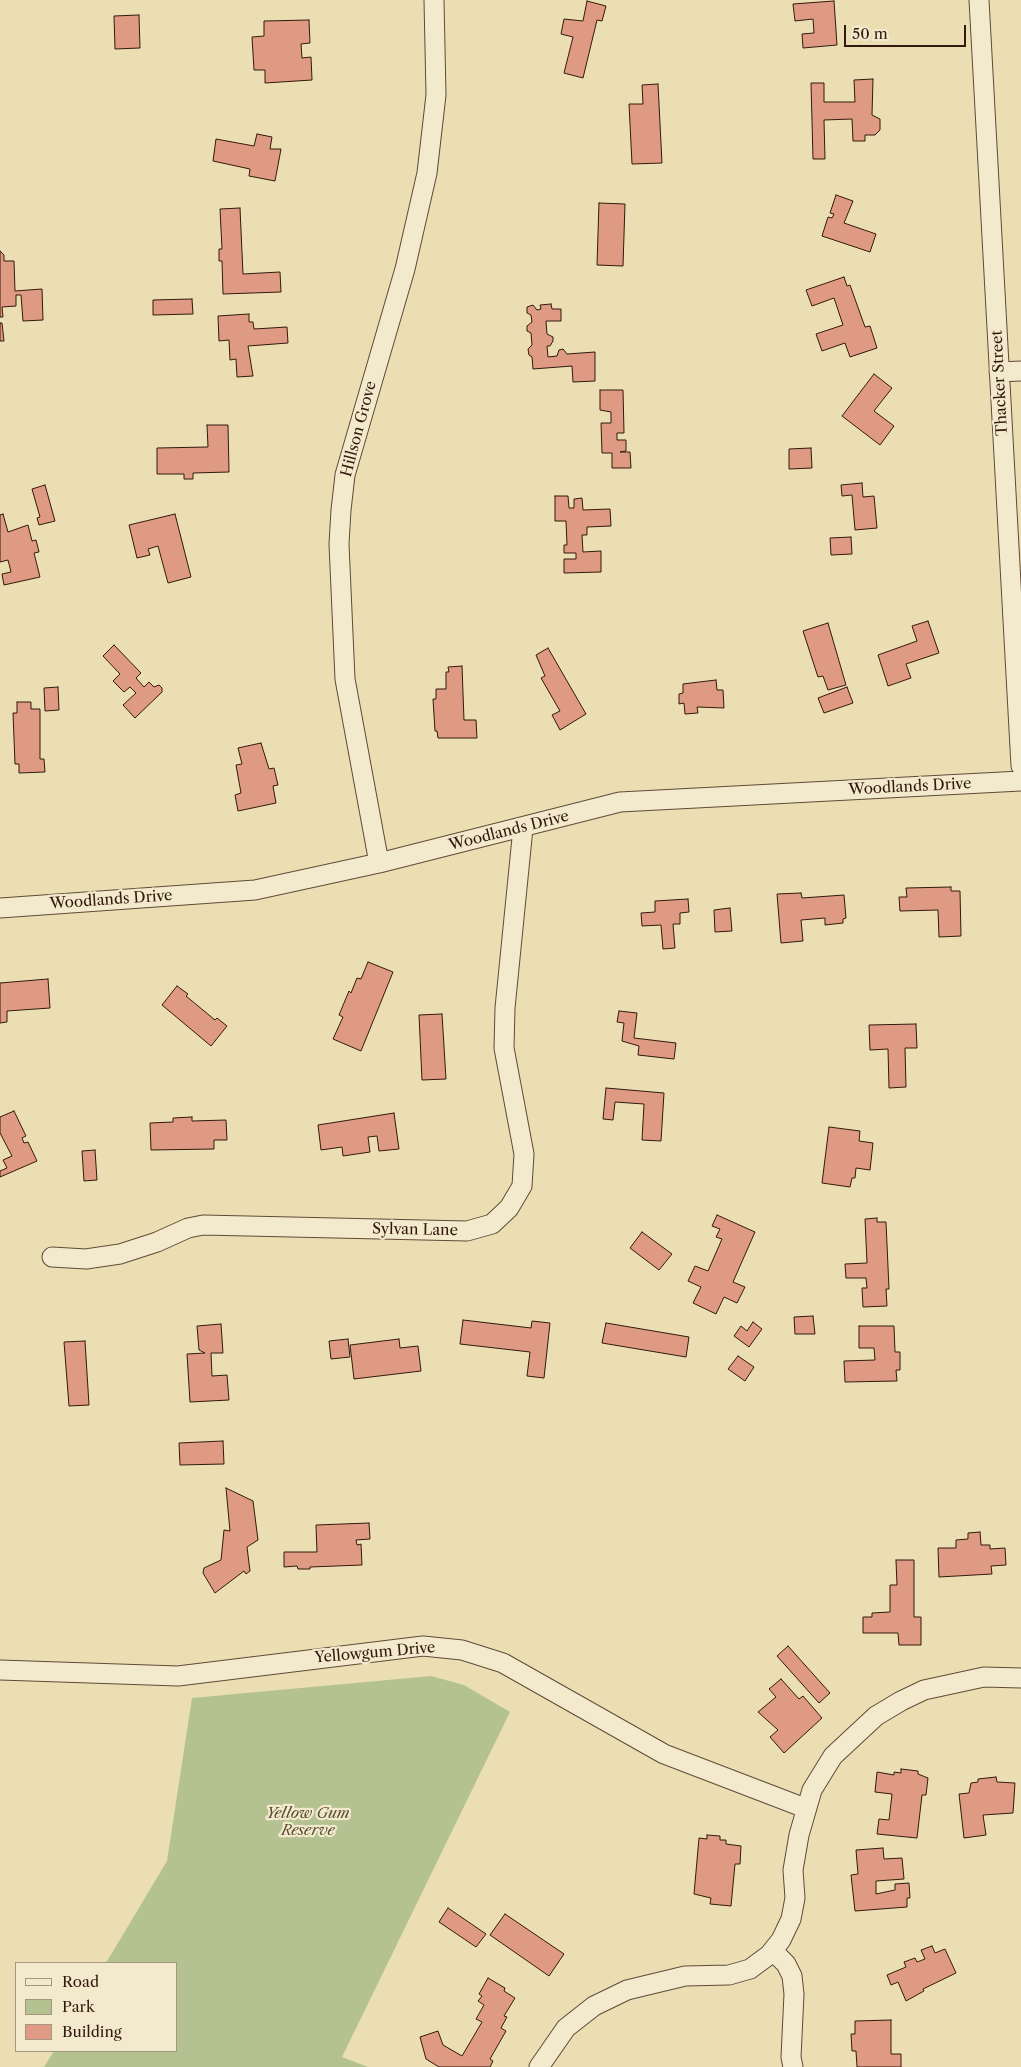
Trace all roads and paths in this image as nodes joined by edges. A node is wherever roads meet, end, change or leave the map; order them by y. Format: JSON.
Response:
{"nodes":[{"id":1,"x":434,"y":0,"type":"edge"},
{"id":2,"x":979,"y":0,"type":"edge"},
{"id":3,"x":1021,"y":371,"type":"edge"},
{"id":4,"x":1000,"y":372,"type":"junction"},
{"id":5,"x":1021,"y":766,"type":"edge"},
{"id":6,"x":1021,"y":781,"type":"edge"},
{"id":7,"x":523,"y":828,"type":"junction"},
{"id":8,"x":379,"y":862,"type":"junction"},
{"id":9,"x":0,"y":908,"type":"edge"},
{"id":10,"x":52,"y":1256,"type":"dead end"},
{"id":11,"x":0,"y":1670,"type":"edge"},
{"id":12,"x":1021,"y":1678,"type":"edge"},
{"id":13,"x":805,"y":1808,"type":"junction"},
{"id":14,"x":773,"y":1951,"type":"junction"},
{"id":15,"x":538,"y":2067,"type":"edge"},
{"id":16,"x":793,"y":2067,"type":"edge"}],
"edges":[{"from":1,"to":8,"type":"street","name":"Hillson Grove"},
{"from":2,"to":4,"type":"street","name":"Thacker Street"},
{"from":3,"to":4,"type":"street"},
{"from":4,"to":5,"type":"street","name":"Thacker Street"},
{"from":6,"to":7,"type":"street","name":"Woodlands Drive"},
{"from":7,"to":8,"type":"street","name":"Woodlands Drive"},
{"from":7,"to":10,"type":"street","name":"Sylvan Lane"},
{"from":8,"to":9,"type":"street","name":"Woodlands Drive"},
{"from":11,"to":13,"type":"street","name":"Yellowgum Drive"},
{"from":12,"to":13,"type":"street"},
{"from":13,"to":14,"type":"street"},
{"from":14,"to":15,"type":"street"},
{"from":14,"to":16,"type":"street"}]}
